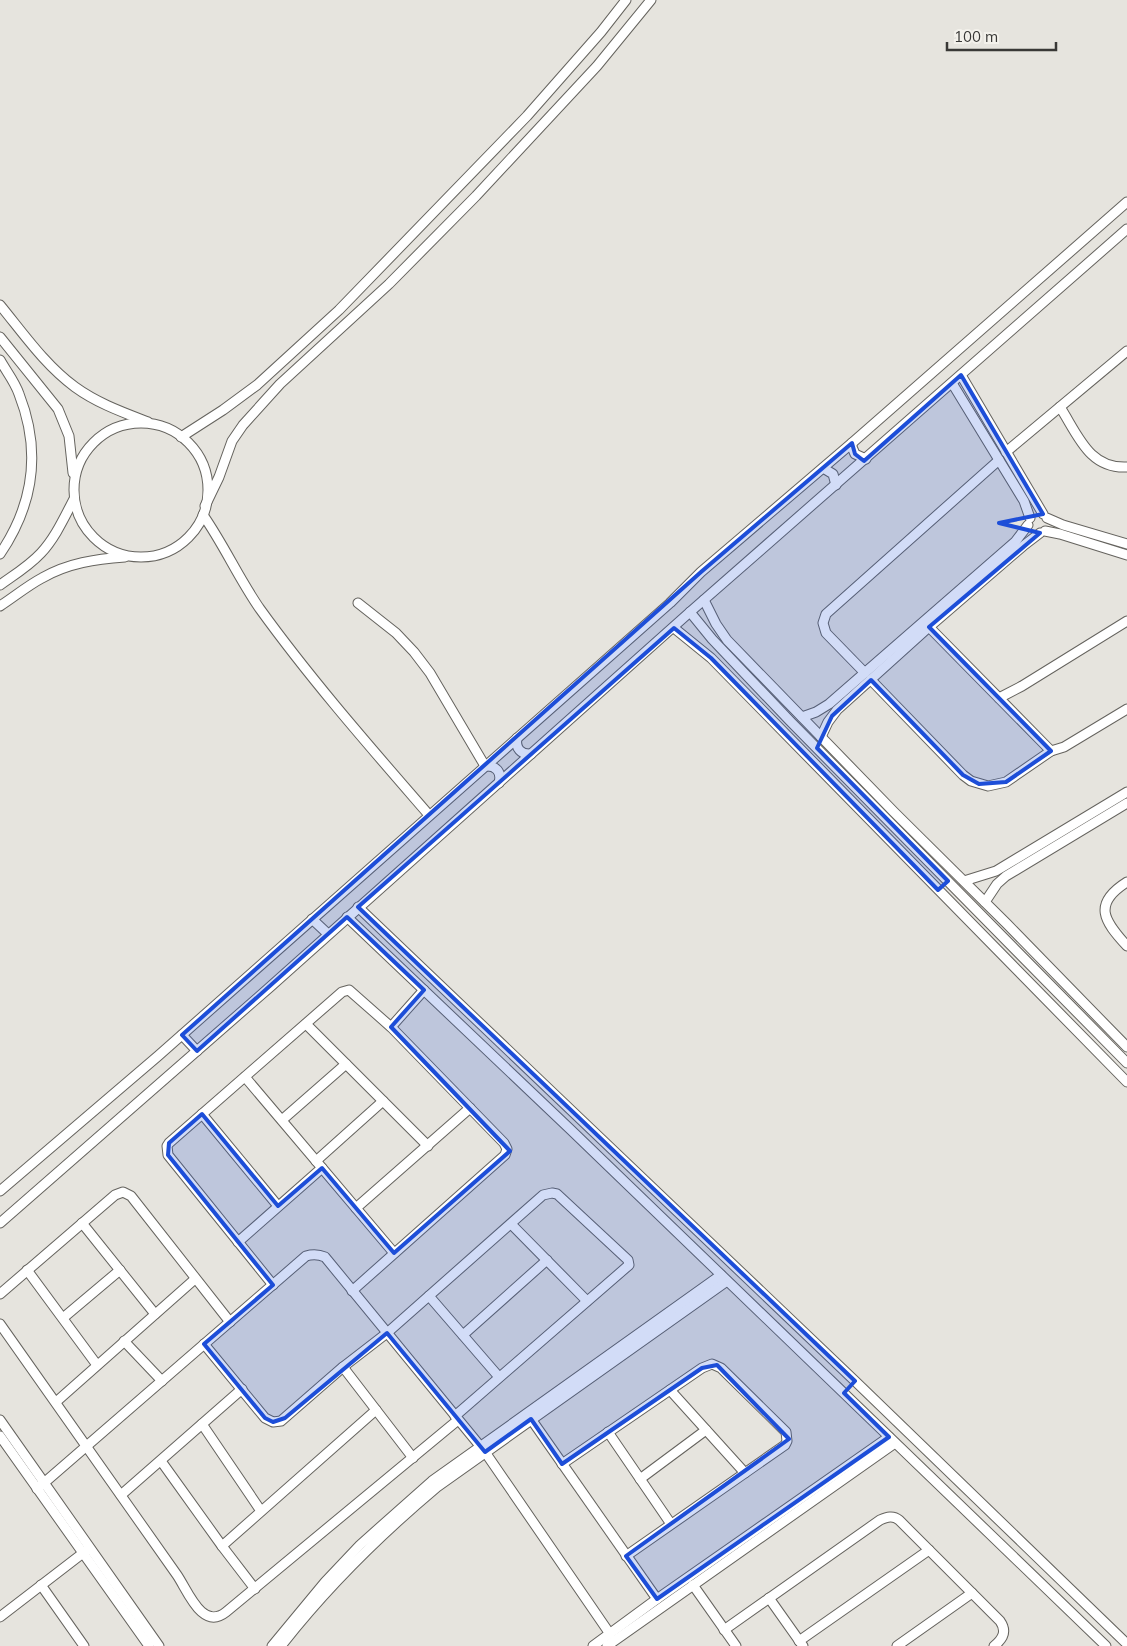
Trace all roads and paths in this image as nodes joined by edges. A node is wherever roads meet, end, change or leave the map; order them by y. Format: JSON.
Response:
{"nodes":[{"id":1,"x":626,"y":0,"type":"edge"},
{"id":2,"x":651,"y":0,"type":"edge"},
{"id":3,"x":1127,"y":202,"type":"edge"},
{"id":4,"x":1127,"y":229,"type":"edge"},
{"id":5,"x":0,"y":304,"type":"edge"},
{"id":6,"x":0,"y":336,"type":"edge"},
{"id":7,"x":1127,"y":351,"type":"edge"},
{"id":8,"x":0,"y":360,"type":"edge"},
{"id":9,"x":962,"y":375,"type":"junction"},
{"id":10,"x":952,"y":383,"type":"junction"},
{"id":11,"x":1060,"y":407,"type":"junction"},
{"id":12,"x":157,"y":425,"type":"junction"},
{"id":13,"x":181,"y":436,"type":"junction"},
{"id":14,"x":852,"y":443,"type":"junction"},
{"id":15,"x":1006,"y":452,"type":"junction"},
{"id":16,"x":866,"y":459,"type":"junction"},
{"id":17,"x":999,"y":460,"type":"junction"},
{"id":18,"x":823,"y":468,"type":"junction"},
{"id":19,"x":1127,"y":468,"type":"edge"},
{"id":20,"x":74,"y":482,"type":"junction"},
{"id":21,"x":836,"y":485,"type":"junction"},
{"id":22,"x":74,"y":499,"type":"junction"},
{"id":23,"x":204,"y":510,"type":"junction"},
{"id":24,"x":1045,"y":516,"type":"junction"},
{"id":25,"x":1029,"y":521,"type":"junction"},
{"id":26,"x":1043,"y":532,"type":"junction"},
{"id":27,"x":1127,"y":544,"type":"edge"},
{"id":28,"x":0,"y":554,"type":"edge"},
{"id":29,"x":1127,"y":555,"type":"edge"},
{"id":30,"x":133,"y":556,"type":"junction"},
{"id":31,"x":3,"y":583,"type":"edge"},
{"id":32,"x":16,"y":596,"type":"junction"},
{"id":33,"x":704,"y":600,"type":"junction"},
{"id":34,"x":358,"y":603,"type":"dead end"},
{"id":35,"x":0,"y":606,"type":"edge"},
{"id":36,"x":690,"y":612,"type":"junction"},
{"id":37,"x":1127,"y":621,"type":"edge"},
{"id":38,"x":930,"y":627,"type":"junction"},
{"id":39,"x":674,"y":628,"type":"junction"},
{"id":40,"x":868,"y":676,"type":"junction"},
{"id":41,"x":999,"y":698,"type":"junction"},
{"id":42,"x":1127,"y":709,"type":"edge"},
{"id":43,"x":802,"y":717,"type":"junction"},
{"id":44,"x":821,"y":737,"type":"junction"},
{"id":45,"x":517,"y":738,"type":"junction"},
{"id":46,"x":1051,"y":751,"type":"junction"},
{"id":47,"x":532,"y":754,"type":"junction"},
{"id":48,"x":485,"y":766,"type":"junction"},
{"id":49,"x":499,"y":783,"type":"junction"},
{"id":50,"x":1127,"y":792,"type":"edge"},
{"id":51,"x":1127,"y":803,"type":"edge"},
{"id":52,"x":429,"y":815,"type":"junction"},
{"id":53,"x":948,"y":881,"type":"junction"},
{"id":54,"x":964,"y":881,"type":"junction"},
{"id":55,"x":1127,"y":882,"type":"edge"},
{"id":56,"x":938,"y":890,"type":"junction"},
{"id":57,"x":985,"y":902,"type":"junction"},
{"id":58,"x":358,"y":907,"type":"junction"},
{"id":59,"x":347,"y":917,"type":"junction"},
{"id":60,"x":312,"y":919,"type":"junction"},
{"id":61,"x":328,"y":934,"type":"junction"},
{"id":62,"x":1127,"y":946,"type":"edge"},
{"id":63,"x":424,"y":990,"type":"junction"},
{"id":64,"x":306,"y":1024,"type":"junction"},
{"id":65,"x":390,"y":1027,"type":"junction"},
{"id":66,"x":182,"y":1035,"type":"junction"},
{"id":67,"x":1127,"y":1047,"type":"edge"},
{"id":68,"x":196,"y":1050,"type":"junction"},
{"id":69,"x":1127,"y":1063,"type":"edge"},
{"id":70,"x":346,"y":1064,"type":"junction"},
{"id":71,"x":245,"y":1077,"type":"junction"},
{"id":72,"x":1127,"y":1082,"type":"edge"},
{"id":73,"x":383,"y":1101,"type":"junction"},
{"id":74,"x":470,"y":1108,"type":"junction"},
{"id":75,"x":202,"y":1114,"type":"junction"},
{"id":76,"x":282,"y":1120,"type":"junction"},
{"id":77,"x":428,"y":1146,"type":"junction"},
{"id":78,"x":319,"y":1164,"type":"junction"},
{"id":79,"x":639,"y":1174,"type":"junction"},
{"id":80,"x":628,"y":1185,"type":"junction"},
{"id":81,"x":0,"y":1191,"type":"edge"},
{"id":82,"x":278,"y":1206,"type":"junction"},
{"id":83,"x":356,"y":1208,"type":"junction"},
{"id":84,"x":0,"y":1223,"type":"edge"},
{"id":85,"x":82,"y":1223,"type":"junction"},
{"id":86,"x":511,"y":1224,"type":"junction"},
{"id":87,"x":238,"y":1242,"type":"junction"},
{"id":88,"x":394,"y":1253,"type":"junction"},
{"id":89,"x":547,"y":1260,"type":"junction"},
{"id":90,"x":27,"y":1270,"type":"junction"},
{"id":91,"x":120,"y":1270,"type":"junction"},
{"id":92,"x":724,"y":1278,"type":"junction"},
{"id":93,"x":196,"y":1279,"type":"junction"},
{"id":94,"x":273,"y":1285,"type":"junction"},
{"id":95,"x":352,"y":1291,"type":"junction"},
{"id":96,"x":0,"y":1294,"type":"edge"},
{"id":97,"x":429,"y":1296,"type":"junction"},
{"id":98,"x":587,"y":1301,"type":"junction"},
{"id":99,"x":155,"y":1314,"type":"junction"},
{"id":100,"x":63,"y":1318,"type":"junction"},
{"id":101,"x":230,"y":1322,"type":"junction"},
{"id":102,"x":0,"y":1324,"type":"edge"},
{"id":103,"x":387,"y":1333,"type":"junction"},
{"id":104,"x":463,"y":1335,"type":"junction"},
{"id":105,"x":124,"y":1342,"type":"junction"},
{"id":106,"x":204,"y":1344,"type":"junction"},
{"id":107,"x":98,"y":1365,"type":"junction"},
{"id":108,"x":343,"y":1367,"type":"junction"},
{"id":109,"x":499,"y":1377,"type":"junction"},
{"id":110,"x":162,"y":1381,"type":"junction"},
{"id":111,"x":855,"y":1381,"type":"junction"},
{"id":112,"x":242,"y":1389,"type":"junction"},
{"id":113,"x":670,"y":1390,"type":"junction"},
{"id":114,"x":844,"y":1393,"type":"junction"},
{"id":115,"x":56,"y":1402,"type":"junction"},
{"id":116,"x":376,"y":1410,"type":"junction"},
{"id":117,"x":456,"y":1418,"type":"junction"},
{"id":118,"x":0,"y":1420,"type":"edge"},
{"id":119,"x":531,"y":1420,"type":"junction"},
{"id":120,"x":202,"y":1424,"type":"junction"},
{"id":121,"x":706,"y":1430,"type":"junction"},
{"id":122,"x":608,"y":1432,"type":"junction"},
{"id":123,"x":0,"y":1436,"type":"edge"},
{"id":124,"x":892,"y":1440,"type":"junction"},
{"id":125,"x":87,"y":1446,"type":"junction"},
{"id":126,"x":482,"y":1449,"type":"junction"},
{"id":127,"x":413,"y":1458,"type":"junction"},
{"id":128,"x":161,"y":1461,"type":"junction"},
{"id":129,"x":562,"y":1464,"type":"junction"},
{"id":130,"x":745,"y":1473,"type":"junction"},
{"id":131,"x":640,"y":1479,"type":"junction"},
{"id":132,"x":40,"y":1485,"type":"junction"},
{"id":133,"x":121,"y":1495,"type":"junction"},
{"id":134,"x":261,"y":1511,"type":"junction"},
{"id":135,"x":671,"y":1524,"type":"junction"},
{"id":136,"x":222,"y":1546,"type":"junction"},
{"id":137,"x":87,"y":1550,"type":"junction"},
{"id":138,"x":929,"y":1550,"type":"junction"},
{"id":139,"x":626,"y":1556,"type":"junction"},
{"id":140,"x":1037,"y":1557,"type":"junction"},
{"id":141,"x":1025,"y":1568,"type":"junction"},
{"id":142,"x":41,"y":1585,"type":"junction"},
{"id":143,"x":693,"y":1585,"type":"junction"},
{"id":144,"x":255,"y":1589,"type":"junction"},
{"id":145,"x":972,"y":1593,"type":"junction"},
{"id":146,"x":769,"y":1598,"type":"junction"},
{"id":147,"x":657,"y":1599,"type":"junction"},
{"id":148,"x":129,"y":1610,"type":"junction"},
{"id":149,"x":0,"y":1617,"type":"edge"},
{"id":150,"x":724,"y":1630,"type":"junction"},
{"id":151,"x":610,"y":1634,"type":"junction"},
{"id":152,"x":285,"y":1642,"type":"edge"},
{"id":153,"x":801,"y":1644,"type":"edge"},
{"id":154,"x":1127,"y":1644,"type":"edge"},
{"id":155,"x":84,"y":1646,"type":"edge"},
{"id":156,"x":148,"y":1646,"type":"edge"},
{"id":157,"x":159,"y":1646,"type":"edge"},
{"id":158,"x":272,"y":1646,"type":"edge"},
{"id":159,"x":593,"y":1646,"type":"edge"},
{"id":160,"x":607,"y":1646,"type":"edge"},
{"id":161,"x":736,"y":1646,"type":"edge"},
{"id":162,"x":897,"y":1646,"type":"edge"},
{"id":163,"x":994,"y":1646,"type":"edge"},
{"id":164,"x":1106,"y":1646,"type":"edge"}],
"edges":[{"from":1,"to":13,"type":"street"},
{"from":2,"to":23,"type":"street"},
{"from":3,"to":14,"type":"street"},
{"from":4,"to":9,"type":"street"},
{"from":5,"to":12,"type":"street"},
{"from":6,"to":20,"type":"street"},
{"from":7,"to":11,"type":"street"},
{"from":8,"to":28,"type":"street"},
{"from":9,"to":10,"type":"street"},
{"from":9,"to":15,"type":"street"},
{"from":10,"to":16,"type":"street"},
{"from":10,"to":17,"type":"street"},
{"from":11,"to":15,"type":"street"},
{"from":11,"to":19,"type":"street"},
{"from":12,"to":13,"type":"street"},
{"from":12,"to":20,"type":"street"},
{"from":13,"to":23,"type":"street"},
{"from":14,"to":16,"type":"street"},
{"from":14,"to":18,"type":"street"},
{"from":15,"to":24,"type":"street"},
{"from":16,"to":21,"type":"street"},
{"from":17,"to":25,"type":"street"},
{"from":17,"to":40,"type":"street"},
{"from":18,"to":21,"type":"street"},
{"from":18,"to":45,"type":"street"},
{"from":20,"to":22,"type":"street"},
{"from":21,"to":33,"type":"street"},
{"from":22,"to":30,"type":"street"},
{"from":22,"to":31,"type":"street"},
{"from":23,"to":30,"type":"street"},
{"from":23,"to":52,"type":"street"},
{"from":24,"to":25,"type":"street"},
{"from":24,"to":26,"type":"street"},
{"from":24,"to":27,"type":"street"},
{"from":25,"to":26,"type":"street"},
{"from":25,"to":40,"type":"street"},
{"from":26,"to":29,"type":"street"},
{"from":26,"to":38,"type":"street"},
{"from":30,"to":32,"type":"street"},
{"from":31,"to":32,"type":"street"},
{"from":32,"to":35,"type":"street"},
{"from":33,"to":36,"type":"street"},
{"from":33,"to":43,"type":"street"},
{"from":34,"to":48,"type":"street"},
{"from":36,"to":39,"type":"street"},
{"from":36,"to":53,"type":"street"},
{"from":37,"to":41,"type":"street"},
{"from":38,"to":40,"type":"street"},
{"from":38,"to":41,"type":"street"},
{"from":39,"to":47,"type":"street"},
{"from":39,"to":56,"type":"street"},
{"from":40,"to":43,"type":"street"},
{"from":40,"to":44,"type":"street"},
{"from":40,"to":46,"type":"street"},
{"from":41,"to":46,"type":"street"},
{"from":42,"to":46,"type":"street"},
{"from":43,"to":44,"type":"street"},
{"from":44,"to":54,"type":"street"},
{"from":45,"to":47,"type":"street"},
{"from":45,"to":48,"type":"street"},
{"from":47,"to":49,"type":"street"},
{"from":48,"to":49,"type":"street"},
{"from":48,"to":52,"type":"street"},
{"from":49,"to":58,"type":"street"},
{"from":50,"to":54,"type":"street"},
{"from":51,"to":57,"type":"street"},
{"from":52,"to":60,"type":"street"},
{"from":53,"to":56,"type":"street"},
{"from":53,"to":69,"type":"street"},
{"from":54,"to":57,"type":"street"},
{"from":55,"to":62,"type":"street"},
{"from":56,"to":72,"type":"street"},
{"from":57,"to":67,"type":"street"},
{"from":58,"to":59,"type":"street"},
{"from":58,"to":79,"type":"street"},
{"from":59,"to":61,"type":"street"},
{"from":59,"to":63,"type":"street"},
{"from":60,"to":61,"type":"street"},
{"from":60,"to":66,"type":"street"},
{"from":61,"to":68,"type":"street"},
{"from":63,"to":65,"type":"street"},
{"from":63,"to":80,"type":"street"},
{"from":64,"to":65,"type":"street"},
{"from":64,"to":70,"type":"street"},
{"from":64,"to":71,"type":"street"},
{"from":65,"to":74,"type":"street"},
{"from":66,"to":68,"type":"street"},
{"from":66,"to":81,"type":"street"},
{"from":68,"to":84,"type":"street"},
{"from":70,"to":73,"type":"street"},
{"from":70,"to":76,"type":"street"},
{"from":71,"to":75,"type":"street"},
{"from":71,"to":76,"type":"street"},
{"from":73,"to":77,"type":"street"},
{"from":73,"to":78,"type":"street"},
{"from":74,"to":77,"type":"street"},
{"from":74,"to":88,"type":"street"},
{"from":75,"to":82,"type":"street"},
{"from":75,"to":87,"type":"street"},
{"from":76,"to":78,"type":"street"},
{"from":77,"to":83,"type":"street"},
{"from":78,"to":82,"type":"street"},
{"from":78,"to":83,"type":"street"},
{"from":79,"to":80,"type":"street"},
{"from":79,"to":111,"type":"street"},
{"from":80,"to":92,"type":"street"},
{"from":82,"to":87,"type":"street"},
{"from":83,"to":88,"type":"street"},
{"from":85,"to":90,"type":"street"},
{"from":85,"to":91,"type":"street"},
{"from":85,"to":93,"type":"street"},
{"from":86,"to":89,"type":"street"},
{"from":86,"to":97,"type":"street"},
{"from":86,"to":98,"type":"street"},
{"from":87,"to":94,"type":"street"},
{"from":88,"to":95,"type":"street"},
{"from":89,"to":98,"type":"street"},
{"from":89,"to":104,"type":"street"},
{"from":90,"to":96,"type":"street"},
{"from":90,"to":100,"type":"street"},
{"from":91,"to":99,"type":"street"},
{"from":91,"to":100,"type":"street"},
{"from":92,"to":114,"type":"street"},
{"from":92,"to":119,"type":"street"},
{"from":92,"to":126,"type":"street"},
{"from":93,"to":99,"type":"street"},
{"from":93,"to":101,"type":"street"},
{"from":94,"to":95,"type":"street"},
{"from":94,"to":101,"type":"street"},
{"from":95,"to":103,"type":"street"},
{"from":97,"to":103,"type":"street"},
{"from":97,"to":104,"type":"street"},
{"from":98,"to":109,"type":"street"},
{"from":99,"to":105,"type":"street"},
{"from":100,"to":107,"type":"street"},
{"from":101,"to":106,"type":"street"},
{"from":102,"to":115,"type":"street"},
{"from":103,"to":108,"type":"street"},
{"from":103,"to":117,"type":"street"},
{"from":104,"to":109,"type":"street"},
{"from":105,"to":107,"type":"street"},
{"from":105,"to":110,"type":"street"},
{"from":106,"to":110,"type":"street"},
{"from":106,"to":112,"type":"street"},
{"from":107,"to":115,"type":"street"},
{"from":108,"to":112,"type":"street"},
{"from":108,"to":116,"type":"street"},
{"from":109,"to":117,"type":"street"},
{"from":110,"to":125,"type":"street"},
{"from":111,"to":114,"type":"street"},
{"from":111,"to":140,"type":"street"},
{"from":112,"to":120,"type":"street"},
{"from":113,"to":121,"type":"street"},
{"from":113,"to":122,"type":"street"},
{"from":113,"to":130,"type":"street"},
{"from":114,"to":124,"type":"street"},
{"from":115,"to":125,"type":"street"},
{"from":116,"to":127,"type":"street"},
{"from":116,"to":134,"type":"street"},
{"from":117,"to":126,"type":"street"},
{"from":117,"to":127,"type":"street"},
{"from":118,"to":132,"type":"street"},
{"from":119,"to":126,"type":"street"},
{"from":119,"to":129,"type":"street"},
{"from":120,"to":128,"type":"street"},
{"from":120,"to":134,"type":"street"},
{"from":121,"to":130,"type":"street"},
{"from":121,"to":131,"type":"street"},
{"from":122,"to":129,"type":"street"},
{"from":122,"to":131,"type":"street"},
{"from":123,"to":132,"type":"street"},
{"from":124,"to":141,"type":"street"},
{"from":124,"to":143,"type":"street"},
{"from":124,"to":147,"type":"street"},
{"from":125,"to":132,"type":"street"},
{"from":125,"to":133,"type":"street"},
{"from":126,"to":151,"type":"street"},
{"from":126,"to":152,"type":"street"},
{"from":127,"to":144,"type":"street"},
{"from":128,"to":133,"type":"street"},
{"from":128,"to":136,"type":"street"},
{"from":129,"to":139,"type":"street"},
{"from":130,"to":135,"type":"street"},
{"from":131,"to":135,"type":"street"},
{"from":132,"to":137,"type":"street"},
{"from":133,"to":144,"type":"street"},
{"from":134,"to":136,"type":"street"},
{"from":135,"to":139,"type":"street"},
{"from":136,"to":144,"type":"street"},
{"from":137,"to":142,"type":"street"},
{"from":137,"to":148,"type":"street"},
{"from":138,"to":145,"type":"street"},
{"from":138,"to":146,"type":"street"},
{"from":138,"to":153,"type":"street"},
{"from":139,"to":147,"type":"street"},
{"from":140,"to":141,"type":"street"},
{"from":140,"to":154,"type":"street"},
{"from":141,"to":164,"type":"street"},
{"from":142,"to":149,"type":"street"},
{"from":142,"to":155,"type":"street"},
{"from":143,"to":150,"type":"street"},
{"from":143,"to":160,"type":"street"},
{"from":145,"to":162,"type":"street"},
{"from":145,"to":163,"type":"street"},
{"from":146,"to":150,"type":"street"},
{"from":146,"to":153,"type":"street"},
{"from":147,"to":151,"type":"street"},
{"from":148,"to":156,"type":"street"},
{"from":148,"to":157,"type":"street"},
{"from":150,"to":161,"type":"street"},
{"from":151,"to":159,"type":"street"},
{"from":152,"to":158,"type":"street"}]}
